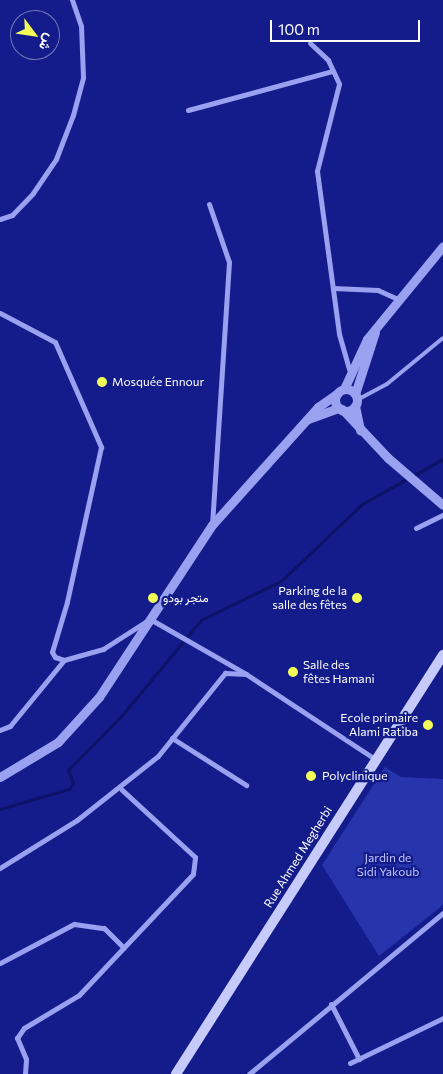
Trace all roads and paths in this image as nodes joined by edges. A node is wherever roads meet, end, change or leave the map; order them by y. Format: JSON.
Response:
{"nodes":[{"id":1,"x":72,"y":0,"type":"edge"},
{"id":2,"x":310,"y":43,"type":"dead end"},
{"id":3,"x":333,"y":71,"type":"junction"},
{"id":4,"x":188,"y":110,"type":"dead end"},
{"id":5,"x":209,"y":204,"type":"dead end"},
{"id":6,"x":0,"y":219,"type":"edge"},
{"id":7,"x":443,"y":246,"type":"edge"},
{"id":8,"x":333,"y":288,"type":"junction"},
{"id":9,"x":401,"y":301,"type":"junction"},
{"id":10,"x":0,"y":313,"type":"edge"},
{"id":11,"x":375,"y":332,"type":"junction"},
{"id":12,"x":443,"y":338,"type":"edge"},
{"id":13,"x":349,"y":370,"type":"junction"},
{"id":14,"x":341,"y":391,"type":"junction"},
{"id":15,"x":356,"y":400,"type":"junction"},
{"id":16,"x":340,"y":409,"type":"junction"},
{"id":17,"x":308,"y":419,"type":"junction"},
{"id":18,"x":360,"y":430,"type":"junction"},
{"id":19,"x":443,"y":505,"type":"edge"},
{"id":20,"x":443,"y":515,"type":"edge"},
{"id":21,"x":212,"y":525,"type":"junction"},
{"id":22,"x":416,"y":528,"type":"dead end"},
{"id":23,"x":150,"y":619,"type":"junction"},
{"id":24,"x":443,"y":658,"type":"edge"},
{"id":25,"x":64,"y":660,"type":"junction"},
{"id":26,"x":246,"y":674,"type":"junction"},
{"id":27,"x":0,"y":730,"type":"edge"},
{"id":28,"x":172,"y":738,"type":"junction"},
{"id":29,"x":376,"y":759,"type":"junction"},
{"id":30,"x":0,"y":777,"type":"edge"},
{"id":31,"x":246,"y":785,"type":"dead end"},
{"id":32,"x":121,"y":789,"type":"junction"},
{"id":33,"x":0,"y":868,"type":"edge"},
{"id":34,"x":443,"y":913,"type":"edge"},
{"id":35,"x":124,"y":948,"type":"junction"},
{"id":36,"x":0,"y":963,"type":"edge"},
{"id":37,"x":331,"y":1004,"type":"junction"},
{"id":38,"x":443,"y":1018,"type":"edge"},
{"id":39,"x":359,"y":1059,"type":"junction"},
{"id":40,"x":350,"y":1063,"type":"dead end"},
{"id":41,"x":25,"y":1074,"type":"edge"},
{"id":42,"x":176,"y":1074,"type":"edge"},
{"id":43,"x":249,"y":1074,"type":"edge"}],
"edges":[{"from":1,"to":6,"type":"street"},
{"from":2,"to":3,"type":"street"},
{"from":3,"to":4,"type":"street"},
{"from":3,"to":8,"type":"street"},
{"from":5,"to":21,"type":"street"},
{"from":7,"to":9,"type":"street"},
{"from":8,"to":9,"type":"street"},
{"from":8,"to":13,"type":"street"},
{"from":9,"to":11,"type":"street"},
{"from":10,"to":25,"type":"street"},
{"from":11,"to":13,"type":"street"},
{"from":11,"to":15,"type":"street"},
{"from":12,"to":15,"type":"lane"},
{"from":13,"to":14,"type":"street"},
{"from":14,"to":15,"type":"street"},
{"from":14,"to":16,"type":"street"},
{"from":14,"to":17,"type":"street"},
{"from":15,"to":16,"type":"street"},
{"from":15,"to":18,"type":"street"},
{"from":16,"to":17,"type":"street"},
{"from":16,"to":18,"type":"street"},
{"from":17,"to":21,"type":"street"},
{"from":18,"to":19,"type":"street"},
{"from":20,"to":22,"type":"street"},
{"from":21,"to":23,"type":"street"},
{"from":23,"to":25,"type":"street"},
{"from":23,"to":26,"type":"street"},
{"from":23,"to":30,"type":"street"},
{"from":24,"to":29,"type":"main road","name":"Rue Ahmed Megherbi"},
{"from":25,"to":27,"type":"street"},
{"from":26,"to":28,"type":"street"},
{"from":26,"to":29,"type":"street"},
{"from":28,"to":31,"type":"street"},
{"from":28,"to":32,"type":"street"},
{"from":29,"to":42,"type":"main road","name":"Rue Ahmed Megherbi"},
{"from":32,"to":33,"type":"street"},
{"from":32,"to":35,"type":"street"},
{"from":34,"to":37,"type":"street"},
{"from":35,"to":36,"type":"street"},
{"from":35,"to":41,"type":"street"},
{"from":37,"to":39,"type":"street"},
{"from":37,"to":43,"type":"street"},
{"from":38,"to":39,"type":"street"},
{"from":39,"to":40,"type":"street"}]}
